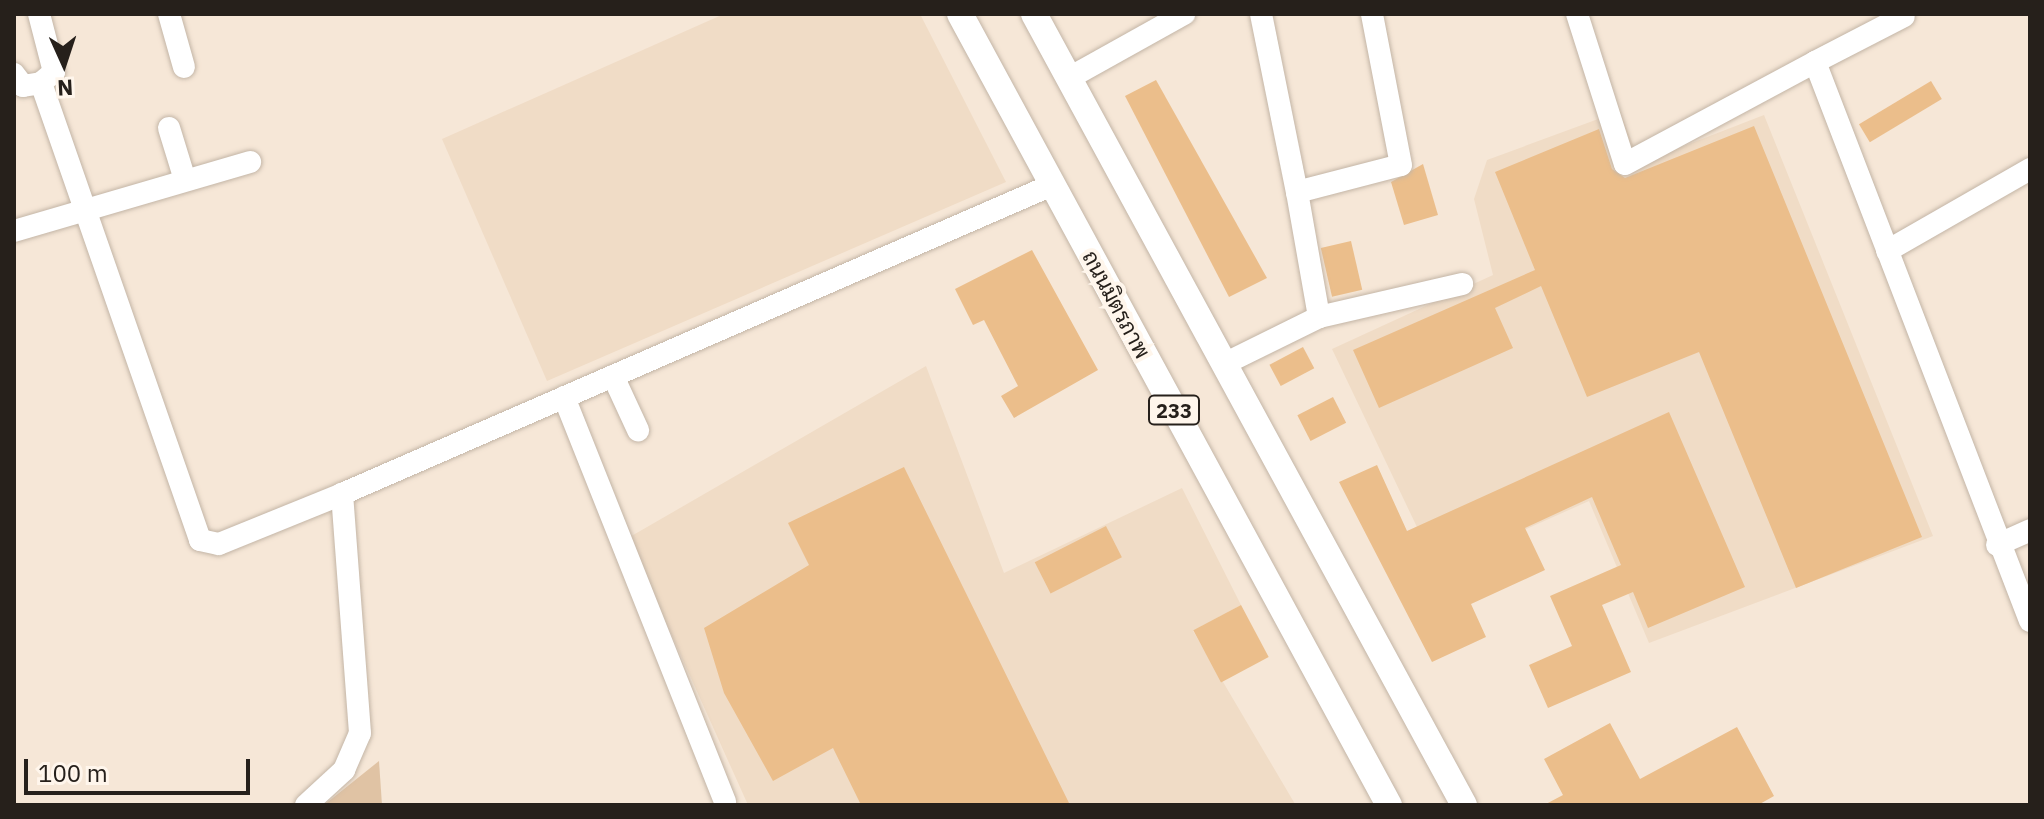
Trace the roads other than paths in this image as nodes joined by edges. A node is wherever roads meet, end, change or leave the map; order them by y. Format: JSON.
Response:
{"nodes":[{"id":1,"x":39,"y":14,"type":"edge"},
{"id":2,"x":169,"y":14,"type":"edge"},
{"id":3,"x":960,"y":14,"type":"edge"},
{"id":4,"x":1034,"y":14,"type":"edge"},
{"id":5,"x":1184,"y":14,"type":"edge"},
{"id":6,"x":1261,"y":14,"type":"edge"},
{"id":7,"x":1372,"y":14,"type":"edge"},
{"id":8,"x":1577,"y":14,"type":"edge"},
{"id":9,"x":1904,"y":16,"type":"dead end"},
{"id":10,"x":1815,"y":62,"type":"junction"},
{"id":11,"x":184,"y":67,"type":"dead end"},
{"id":12,"x":14,"y":74,"type":"edge"},
{"id":13,"x":1069,"y":78,"type":"junction"},
{"id":14,"x":41,"y":83,"type":"junction"},
{"id":15,"x":169,"y":128,"type":"dead end"},
{"id":16,"x":250,"y":162,"type":"dead end"},
{"id":17,"x":2030,"y":169,"type":"edge"},
{"id":18,"x":185,"y":180,"type":"junction"},
{"id":19,"x":1052,"y":185,"type":"junction"},
{"id":20,"x":1297,"y":192,"type":"junction"},
{"id":21,"x":85,"y":209,"type":"junction"},
{"id":22,"x":14,"y":231,"type":"edge"},
{"id":23,"x":1887,"y":251,"type":"junction"},
{"id":24,"x":1462,"y":284,"type":"dead end"},
{"id":25,"x":1319,"y":317,"type":"junction"},
{"id":26,"x":1224,"y":364,"type":"junction"},
{"id":27,"x":613,"y":376,"type":"junction"},
{"id":28,"x":564,"y":397,"type":"junction"},
{"id":29,"x":638,"y":430,"type":"dead end"},
{"id":30,"x":342,"y":494,"type":"junction"},
{"id":31,"x":2030,"y":530,"type":"edge"},
{"id":32,"x":1997,"y":545,"type":"junction"},
{"id":33,"x":2030,"y":621,"type":"edge"},
{"id":34,"x":725,"y":802,"type":"dead end"},
{"id":35,"x":306,"y":805,"type":"edge"},
{"id":36,"x":1389,"y":805,"type":"edge"},
{"id":37,"x":1464,"y":805,"type":"edge"}],
"edges":[{"from":1,"to":14,"type":"street"},
{"from":2,"to":11,"type":"street"},
{"from":3,"to":19,"type":"main road","name":"ถนนมิตรภาพ","number":"233"},
{"from":4,"to":13,"type":"main road"},
{"from":5,"to":13,"type":"street"},
{"from":6,"to":20,"type":"street"},
{"from":7,"to":20,"type":"street"},
{"from":8,"to":10,"type":"street"},
{"from":9,"to":10,"type":"street"},
{"from":10,"to":23,"type":"street"},
{"from":12,"to":14,"type":"street"},
{"from":13,"to":26,"type":"main road"},
{"from":14,"to":21,"type":"street"},
{"from":15,"to":18,"type":"street"},
{"from":16,"to":18,"type":"street"},
{"from":17,"to":23,"type":"street"},
{"from":18,"to":21,"type":"street"},
{"from":19,"to":27,"type":"street"},
{"from":19,"to":36,"type":"main road","name":"ถนนมิตรภาพ","number":"233"},
{"from":20,"to":25,"type":"street"},
{"from":21,"to":22,"type":"street"},
{"from":21,"to":30,"type":"street"},
{"from":23,"to":32,"type":"street"},
{"from":24,"to":25,"type":"street"},
{"from":25,"to":26,"type":"street"},
{"from":26,"to":37,"type":"main road"},
{"from":27,"to":28,"type":"street"},
{"from":27,"to":29,"type":"street"},
{"from":28,"to":30,"type":"street"},
{"from":28,"to":34,"type":"street"},
{"from":30,"to":35,"type":"street"},
{"from":31,"to":32,"type":"street"},
{"from":32,"to":33,"type":"street"}]}
